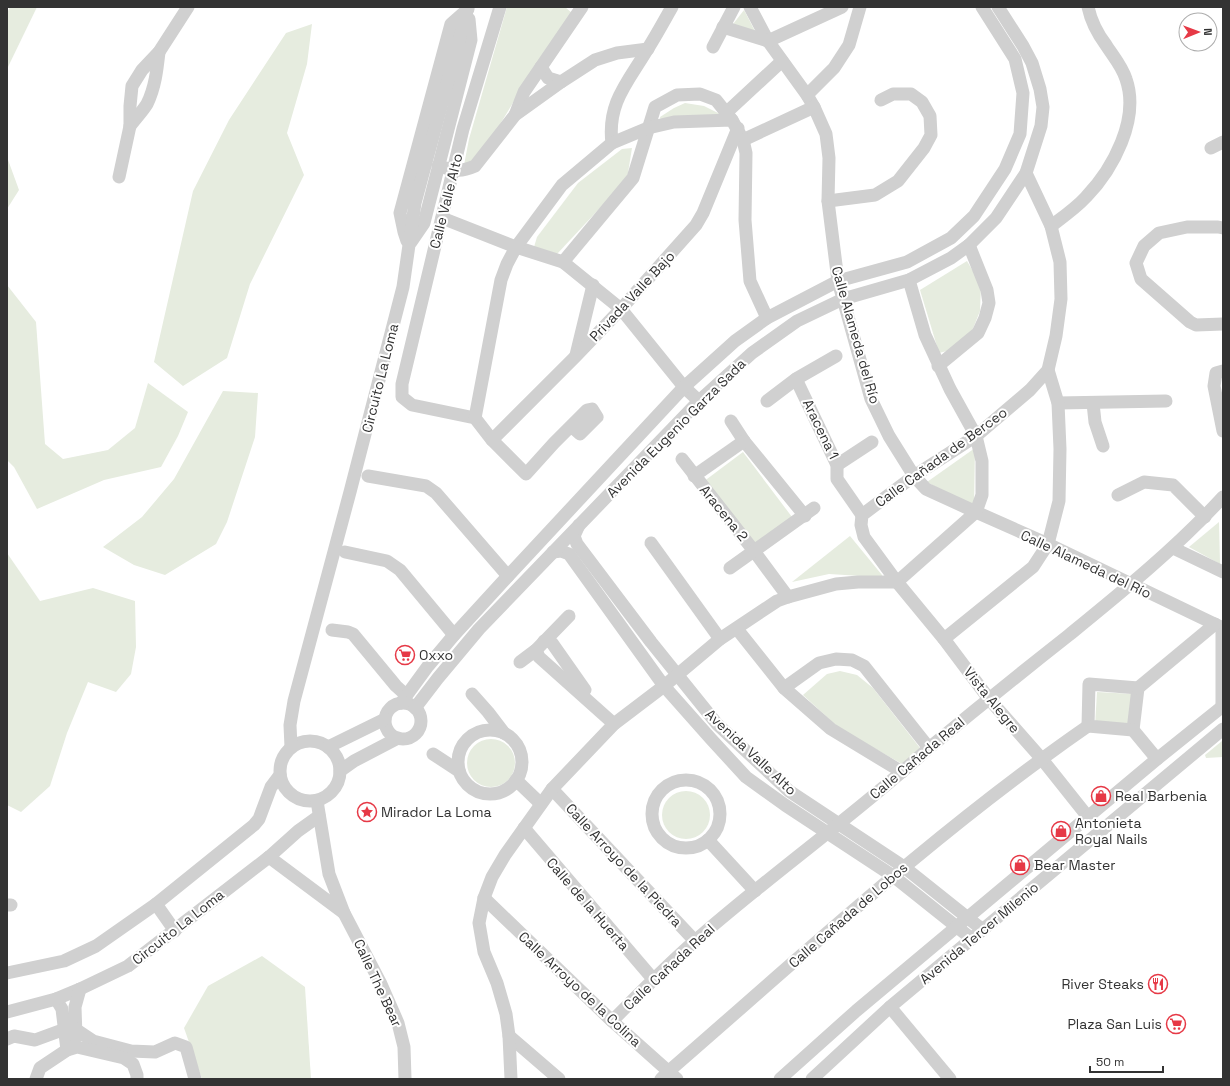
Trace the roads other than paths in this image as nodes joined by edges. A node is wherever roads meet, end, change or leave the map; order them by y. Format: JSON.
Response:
{"nodes":[{"id":1,"x":188,"y":7,"type":"edge"},
{"id":2,"x":500,"y":7,"type":"edge"},
{"id":3,"x":582,"y":7,"type":"edge"},
{"id":4,"x":672,"y":7,"type":"edge"},
{"id":5,"x":734,"y":7,"type":"edge"},
{"id":6,"x":750,"y":7,"type":"edge"},
{"id":7,"x":838,"y":7,"type":"edge"},
{"id":8,"x":860,"y":7,"type":"edge"},
{"id":9,"x":1088,"y":7,"type":"edge"},
{"id":10,"x":468,"y":8,"type":"edge"},
{"id":11,"x":980,"y":8,"type":"edge"},
{"id":12,"x":999,"y":9,"type":"edge"},
{"id":13,"x":723,"y":27,"type":"junction"},
{"id":14,"x":768,"y":41,"type":"junction"},
{"id":15,"x":712,"y":47,"type":"dead end"},
{"id":16,"x":648,"y":49,"type":"junction"},
{"id":17,"x":159,"y":52,"type":"junction"},
{"id":18,"x":782,"y":61,"type":"junction"},
{"id":19,"x":542,"y":67,"type":"junction"},
{"id":20,"x":561,"y":82,"type":"junction"},
{"id":21,"x":807,"y":95,"type":"junction"},
{"id":22,"x":881,"y":100,"type":"dead end"},
{"id":23,"x":814,"y":107,"type":"junction"},
{"id":24,"x":515,"y":114,"type":"junction"},
{"id":25,"x":735,"y":125,"type":"junction"},
{"id":26,"x":130,"y":126,"type":"junction"},
{"id":27,"x":648,"y":128,"type":"junction"},
{"id":28,"x":1223,"y":142,"type":"edge"},
{"id":29,"x":612,"y":143,"type":"junction"},
{"id":30,"x":1211,"y":148,"type":"dead end"},
{"id":31,"x":438,"y":166,"type":"junction"},
{"id":32,"x":454,"y":170,"type":"junction"},
{"id":33,"x":1026,"y":173,"type":"junction"},
{"id":34,"x":120,"y":177,"type":"dead end"},
{"id":35,"x":828,"y":201,"type":"junction"},
{"id":36,"x":442,"y":218,"type":"junction"},
{"id":37,"x":1051,"y":226,"type":"junction"},
{"id":38,"x":1223,"y":228,"type":"edge"},
{"id":39,"x":409,"y":245,"type":"junction"},
{"id":40,"x":969,"y":245,"type":"junction"},
{"id":41,"x":516,"y":247,"type":"junction"},
{"id":42,"x":563,"y":262,"type":"junction"},
{"id":43,"x":909,"y":280,"type":"junction"},
{"id":44,"x":838,"y":282,"type":"junction"},
{"id":45,"x":593,"y":285,"type":"junction"},
{"id":46,"x":843,"y":299,"type":"junction"},
{"id":47,"x":621,"y":308,"type":"junction"},
{"id":48,"x":767,"y":318,"type":"junction"},
{"id":49,"x":1223,"y":324,"type":"edge"},
{"id":50,"x":576,"y":356,"type":"junction"},
{"id":51,"x":836,"y":356,"type":"dead end"},
{"id":52,"x":938,"y":366,"type":"junction"},
{"id":53,"x":1048,"y":370,"type":"junction"},
{"id":54,"x":1223,"y":370,"type":"edge"},
{"id":55,"x":796,"y":379,"type":"junction"},
{"id":56,"x":684,"y":387,"type":"junction"},
{"id":57,"x":699,"y":401,"type":"junction"},
{"id":58,"x":766,"y":401,"type":"dead end"},
{"id":59,"x":1166,"y":401,"type":"dead end"},
{"id":60,"x":1092,"y":403,"type":"junction"},
{"id":61,"x":1058,"y":404,"type":"junction"},
{"id":62,"x":475,"y":418,"type":"junction"},
{"id":63,"x":731,"y":421,"type":"dead end"},
{"id":64,"x":571,"y":426,"type":"dead end"},
{"id":65,"x":1223,"y":431,"type":"edge"},
{"id":66,"x":976,"y":436,"type":"junction"},
{"id":67,"x":492,"y":440,"type":"junction"},
{"id":68,"x":744,"y":441,"type":"junction"},
{"id":69,"x":872,"y":442,"type":"dead end"},
{"id":70,"x":1104,"y":446,"type":"dead end"},
{"id":71,"x":682,"y":459,"type":"dead end"},
{"id":72,"x":837,"y":465,"type":"junction"},
{"id":73,"x":368,"y":476,"type":"dead end"},
{"id":74,"x":694,"y":476,"type":"junction"},
{"id":75,"x":914,"y":476,"type":"junction"},
{"id":76,"x":1118,"y":495,"type":"dead end"},
{"id":77,"x":1223,"y":497,"type":"edge"},
{"id":78,"x":976,"y":512,"type":"junction"},
{"id":79,"x":862,"y":515,"type":"junction"},
{"id":80,"x":1205,"y":517,"type":"junction"},
{"id":81,"x":579,"y":525,"type":"junction"},
{"id":82,"x":651,"y":543,"type":"dead end"},
{"id":83,"x":1048,"y":544,"type":"junction"},
{"id":84,"x":1173,"y":548,"type":"junction"},
{"id":85,"x":754,"y":551,"type":"junction"},
{"id":86,"x":345,"y":552,"type":"dead end"},
{"id":87,"x":552,"y":552,"type":"junction"},
{"id":88,"x":730,"y":568,"type":"dead end"},
{"id":89,"x":1223,"y":572,"type":"edge"},
{"id":90,"x":508,"y":576,"type":"junction"},
{"id":91,"x":897,"y":582,"type":"junction"},
{"id":92,"x":1131,"y":585,"type":"junction"},
{"id":93,"x":788,"y":597,"type":"junction"},
{"id":94,"x":569,"y":616,"type":"dead end"},
{"id":95,"x":469,"y":619,"type":"junction"},
{"id":96,"x":1220,"y":626,"type":"edge"},
{"id":97,"x":479,"y":629,"type":"junction"},
{"id":98,"x":737,"y":629,"type":"junction"},
{"id":99,"x":332,"y":630,"type":"dead end"},
{"id":100,"x":454,"y":635,"type":"junction"},
{"id":101,"x":720,"y":639,"type":"junction"},
{"id":102,"x":944,"y":639,"type":"junction"},
{"id":103,"x":540,"y":645,"type":"junction"},
{"id":104,"x":520,"y":662,"type":"dead end"},
{"id":105,"x":677,"y":675,"type":"junction"},
{"id":106,"x":664,"y":686,"type":"junction"},
{"id":107,"x":784,"y":688,"type":"junction"},
{"id":108,"x":1138,"y":688,"type":"junction"},
{"id":109,"x":472,"y":694,"type":"dead end"},
{"id":110,"x":404,"y":699,"type":"junction"},
{"id":111,"x":989,"y":699,"type":"junction"},
{"id":112,"x":1222,"y":706,"type":"edge"},
{"id":113,"x":415,"y":708,"type":"junction"},
{"id":114,"x":385,"y":719,"type":"junction"},
{"id":115,"x":614,"y":724,"type":"junction"},
{"id":116,"x":1088,"y":726,"type":"junction"},
{"id":117,"x":1223,"y":729,"type":"edge"},
{"id":118,"x":1133,"y":730,"type":"junction"},
{"id":119,"x":504,"y":733,"type":"junction"},
{"id":120,"x":398,"y":738,"type":"junction"},
{"id":121,"x":328,"y":746,"type":"junction"},
{"id":122,"x":291,"y":748,"type":"junction"},
{"id":123,"x":929,"y":748,"type":"junction"},
{"id":124,"x":433,"y":754,"type":"dead end"},
{"id":125,"x":1041,"y":758,"type":"junction"},
{"id":126,"x":1157,"y":759,"type":"junction"},
{"id":127,"x":340,"y":771,"type":"junction"},
{"id":128,"x":459,"y":771,"type":"junction"},
{"id":129,"x":902,"y":772,"type":"junction"},
{"id":130,"x":280,"y":776,"type":"junction"},
{"id":131,"x":516,"y":780,"type":"junction"},
{"id":132,"x":552,"y":789,"type":"junction"},
{"id":133,"x":317,"y":801,"type":"junction"},
{"id":134,"x":541,"y":804,"type":"junction"},
{"id":135,"x":319,"y":816,"type":"junction"},
{"id":136,"x":1088,"y":817,"type":"junction"},
{"id":137,"x":839,"y":823,"type":"junction"},
{"id":138,"x":524,"y":828,"type":"junction"},
{"id":139,"x":826,"y":833,"type":"junction"},
{"id":140,"x":708,"y":840,"type":"junction"},
{"id":141,"x":269,"y":857,"type":"junction"},
{"id":142,"x":904,"y":867,"type":"junction"},
{"id":143,"x":893,"y":876,"type":"junction"},
{"id":144,"x":755,"y":891,"type":"junction"},
{"id":145,"x":484,"y":898,"type":"junction"},
{"id":146,"x":156,"y":904,"type":"junction"},
{"id":147,"x":344,"y":913,"type":"junction"},
{"id":148,"x":968,"y":918,"type":"junction"},
{"id":149,"x":956,"y":927,"type":"junction"},
{"id":150,"x":175,"y":930,"type":"junction"},
{"id":151,"x":983,"y":930,"type":"junction"},
{"id":152,"x":972,"y":939,"type":"junction"},
{"id":153,"x":695,"y":941,"type":"junction"},
{"id":154,"x":7,"y":972,"type":"edge"},
{"id":155,"x":653,"y":979,"type":"junction"},
{"id":156,"x":80,"y":989,"type":"junction"},
{"id":157,"x":56,"y":999,"type":"junction"},
{"id":158,"x":890,"y":1007,"type":"junction"},
{"id":159,"x":856,"y":1011,"type":"junction"},
{"id":160,"x":7,"y":1012,"type":"edge"},
{"id":161,"x":612,"y":1021,"type":"junction"},
{"id":162,"x":870,"y":1025,"type":"junction"},
{"id":163,"x":70,"y":1029,"type":"junction"},
{"id":164,"x":509,"y":1036,"type":"junction"},
{"id":165,"x":7,"y":1039,"type":"edge"},
{"id":166,"x":72,"y":1048,"type":"junction"},
{"id":167,"x":669,"y":1076,"type":"edge"},
{"id":168,"x":36,"y":1079,"type":"edge"},
{"id":169,"x":138,"y":1079,"type":"edge"},
{"id":170,"x":195,"y":1079,"type":"edge"},
{"id":171,"x":405,"y":1079,"type":"edge"},
{"id":172,"x":511,"y":1079,"type":"edge"},
{"id":173,"x":559,"y":1079,"type":"edge"},
{"id":174,"x":780,"y":1079,"type":"edge"},
{"id":175,"x":812,"y":1079,"type":"edge"},
{"id":176,"x":950,"y":1079,"type":"edge"}],
"edges":[{"from":1,"to":17,"type":"street"},
{"from":2,"to":32,"type":"street","name":"Calle Valle Alto"},
{"from":3,"to":19,"type":"street"},
{"from":4,"to":16,"type":"street"},
{"from":5,"to":13,"type":"street"},
{"from":6,"to":14,"type":"street","name":"Calle Alameda del Río"},
{"from":7,"to":14,"type":"street"},
{"from":8,"to":21,"type":"street"},
{"from":9,"to":37,"type":"street"},
{"from":10,"to":31,"type":"street"},
{"from":10,"to":39,"type":"street","name":"Circuito La Loma"},
{"from":11,"to":12,"type":"street"},
{"from":11,"to":44,"type":"street","name":"Avenida Eugenio Garza Sada"},
{"from":12,"to":33,"type":"street","name":"Avenida Eugenio Garza Sada"},
{"from":13,"to":14,"type":"street"},
{"from":13,"to":15,"type":"street"},
{"from":14,"to":18,"type":"street","name":"Calle Alameda del Río"},
{"from":16,"to":20,"type":"street"},
{"from":16,"to":29,"type":"street"},
{"from":17,"to":26,"type":"street"},
{"from":17,"to":26,"type":"street"},
{"from":18,"to":21,"type":"street","name":"Calle Alameda del Río"},
{"from":18,"to":25,"type":"street"},
{"from":19,"to":20,"type":"street"},
{"from":19,"to":24,"type":"street"},
{"from":20,"to":24,"type":"street"},
{"from":21,"to":23,"type":"street","name":"Calle Alameda del Río"},
{"from":22,"to":35,"type":"street"},
{"from":23,"to":25,"type":"street"},
{"from":23,"to":35,"type":"street","name":"Calle Alameda del Río"},
{"from":24,"to":32,"type":"street"},
{"from":25,"to":27,"type":"street"},
{"from":25,"to":27,"type":"street"},
{"from":25,"to":47,"type":"street","name":"Privada Valle Bajo"},
{"from":25,"to":48,"type":"street"},
{"from":26,"to":34,"type":"street"},
{"from":27,"to":29,"type":"street"},
{"from":27,"to":42,"type":"street"},
{"from":28,"to":30,"type":"street"},
{"from":29,"to":41,"type":"street"},
{"from":31,"to":32,"type":"street"},
{"from":31,"to":39,"type":"street"},
{"from":32,"to":36,"type":"street","name":"Calle Valle Alto"},
{"from":33,"to":37,"type":"street","name":"Calle Cañada de Berceo"},
{"from":33,"to":40,"type":"street","name":"Avenida Eugenio Garza Sada"},
{"from":35,"to":44,"type":"street","name":"Calle Alameda del Río"},
{"from":36,"to":41,"type":"street"},
{"from":36,"to":62,"type":"street","name":"Calle Valle Alto"},
{"from":37,"to":53,"type":"street","name":"Calle Cañada de Berceo"},
{"from":38,"to":49,"type":"street"},
{"from":39,"to":122,"type":"street","name":"Circuito La Loma"},
{"from":40,"to":43,"type":"street","name":"Avenida Eugenio Garza Sada"},
{"from":40,"to":52,"type":"street"},
{"from":41,"to":42,"type":"street"},
{"from":41,"to":62,"type":"street"},
{"from":42,"to":45,"type":"street"},
{"from":43,"to":46,"type":"street","name":"Avenida Eugenio Garza Sada"},
{"from":43,"to":52,"type":"street"},
{"from":44,"to":46,"type":"street","name":"Calle Alameda del Río"},
{"from":44,"to":48,"type":"street","name":"Avenida Eugenio Garza Sada"},
{"from":45,"to":47,"type":"street"},
{"from":45,"to":50,"type":"street"},
{"from":46,"to":57,"type":"street","name":"Avenida Eugenio Garza Sada"},
{"from":46,"to":75,"type":"street","name":"Calle Alameda del Río"},
{"from":47,"to":50,"type":"street","name":"Privada Valle Bajo"},
{"from":47,"to":56,"type":"street"},
{"from":48,"to":56,"type":"street","name":"Avenida Eugenio Garza Sada"},
{"from":50,"to":67,"type":"street","name":"Privada Valle Bajo"},
{"from":51,"to":55,"type":"street"},
{"from":52,"to":66,"type":"street"},
{"from":53,"to":61,"type":"street"},
{"from":53,"to":66,"type":"street","name":"Calle Cañada de Berceo"},
{"from":54,"to":65,"type":"street"},
{"from":55,"to":58,"type":"street"},
{"from":55,"to":72,"type":"street","name":"Aracena 1"},
{"from":56,"to":57,"type":"street"},
{"from":56,"to":90,"type":"street","name":"Avenida Eugenio Garza Sada"},
{"from":57,"to":81,"type":"street","name":"Avenida Eugenio Garza Sada"},
{"from":59,"to":60,"type":"street"},
{"from":60,"to":61,"type":"street"},
{"from":60,"to":70,"type":"street"},
{"from":61,"to":83,"type":"street"},
{"from":62,"to":67,"type":"street"},
{"from":63,"to":68,"type":"street","name":"Aracena 2"},
{"from":64,"to":67,"type":"street"},
{"from":66,"to":75,"type":"street","name":"Calle Cañada de Berceo"},
{"from":66,"to":78,"type":"street"},
{"from":68,"to":74,"type":"street","name":"Aracena 2"},
{"from":68,"to":85,"type":"street","name":"Aracena 2"},
{"from":69,"to":72,"type":"street","name":"Aracena 1"},
{"from":71,"to":74,"type":"street","name":"Aracena 2"},
{"from":72,"to":79,"type":"street"},
{"from":73,"to":90,"type":"street"},
{"from":74,"to":85,"type":"street","name":"Aracena 2"},
{"from":75,"to":78,"type":"street","name":"Calle Alameda del Río"},
{"from":75,"to":79,"type":"street","name":"Calle Cañada de Berceo"},
{"from":76,"to":80,"type":"street"},
{"from":77,"to":80,"type":"street","name":"Calle Cañada Real"},
{"from":78,"to":83,"type":"street","name":"Calle Alameda del Río"},
{"from":78,"to":91,"type":"street"},
{"from":79,"to":91,"type":"street","name":"Calle Cañada de Berceo"},
{"from":80,"to":84,"type":"street","name":"Calle Cañada Real"},
{"from":81,"to":87,"type":"street","name":"Avenida Eugenio Garza Sada"},
{"from":81,"to":105,"type":"street","name":"Avenida Valle Alto"},
{"from":82,"to":101,"type":"street"},
{"from":83,"to":92,"type":"street","name":"Calle Alameda del Río"},
{"from":83,"to":102,"type":"street"},
{"from":84,"to":89,"type":"street"},
{"from":84,"to":92,"type":"street","name":"Calle Cañada Real"},
{"from":85,"to":88,"type":"street","name":"Aracena 2"},
{"from":85,"to":93,"type":"street","name":"Aracena 2"},
{"from":86,"to":100,"type":"street"},
{"from":87,"to":97,"type":"street","name":"Avenida Eugenio Garza Sada"},
{"from":87,"to":106,"type":"street","name":"Avenida Valle Alto"},
{"from":90,"to":95,"type":"street","name":"Avenida Eugenio Garza Sada"},
{"from":91,"to":93,"type":"street"},
{"from":91,"to":102,"type":"street","name":"Vista Alegre"},
{"from":92,"to":96,"type":"street","name":"Calle Alameda del Río"},
{"from":92,"to":111,"type":"street","name":"Calle Cañada Real"},
{"from":93,"to":98,"type":"street"},
{"from":94,"to":103,"type":"street"},
{"from":95,"to":97,"type":"street"},
{"from":95,"to":100,"type":"street","name":"Avenida Eugenio Garza Sada"},
{"from":96,"to":108,"type":"street"},
{"from":96,"to":112,"type":"street"},
{"from":97,"to":113,"type":"street","name":"Avenida Eugenio Garza Sada"},
{"from":98,"to":101,"type":"street"},
{"from":98,"to":107,"type":"street"},
{"from":99,"to":110,"type":"street"},
{"from":100,"to":110,"type":"street","name":"Avenida Eugenio Garza Sada"},
{"from":101,"to":105,"type":"street"},
{"from":102,"to":111,"type":"street","name":"Vista Alegre"},
{"from":103,"to":104,"type":"street"},
{"from":103,"to":115,"type":"street"},
{"from":105,"to":106,"type":"street"},
{"from":105,"to":137,"type":"street","name":"Avenida Valle Alto"},
{"from":106,"to":115,"type":"street"},
{"from":106,"to":139,"type":"street","name":"Avenida Valle Alto"},
{"from":107,"to":123,"type":"street"},
{"from":107,"to":129,"type":"street"},
{"from":108,"to":116,"type":"street"},
{"from":108,"to":118,"type":"street"},
{"from":109,"to":119,"type":"street"},
{"from":110,"to":113,"type":"street"},
{"from":110,"to":114,"type":"street"},
{"from":111,"to":123,"type":"street","name":"Calle Cañada Real"},
{"from":111,"to":125,"type":"street","name":"Vista Alegre"},
{"from":112,"to":126,"type":"street","name":"Avenida Tercer Milenio"},
{"from":113,"to":120,"type":"street"},
{"from":114,"to":120,"type":"street"},
{"from":114,"to":121,"type":"street"},
{"from":115,"to":132,"type":"street"},
{"from":116,"to":118,"type":"street"},
{"from":116,"to":125,"type":"street","name":"Calle Cañada de Lobos"},
{"from":117,"to":151,"type":"street","name":"Avenida Tercer Milenio"},
{"from":118,"to":126,"type":"street"},
{"from":119,"to":128,"type":"street"},
{"from":119,"to":131,"type":"street"},
{"from":120,"to":127,"type":"street"},
{"from":121,"to":122,"type":"street"},
{"from":121,"to":127,"type":"street"},
{"from":122,"to":130,"type":"street"},
{"from":123,"to":129,"type":"street","name":"Calle Cañada Real"},
{"from":124,"to":128,"type":"street"},
{"from":125,"to":136,"type":"street","name":"Vista Alegre"},
{"from":125,"to":142,"type":"street","name":"Calle Cañada de Lobos"},
{"from":126,"to":136,"type":"street","name":"Avenida Tercer Milenio"},
{"from":127,"to":133,"type":"street"},
{"from":128,"to":131,"type":"street"},
{"from":129,"to":137,"type":"street","name":"Calle Cañada Real"},
{"from":130,"to":133,"type":"street"},
{"from":130,"to":146,"type":"street"},
{"from":131,"to":134,"type":"street"},
{"from":132,"to":134,"type":"street"},
{"from":132,"to":153,"type":"street","name":"Calle Arroyo de la Piedra"},
{"from":133,"to":135,"type":"street","name":"Calle The Bear"},
{"from":134,"to":138,"type":"street"},
{"from":135,"to":141,"type":"street","name":"Circuito La Loma"},
{"from":135,"to":147,"type":"street","name":"Calle The Bear"},
{"from":136,"to":148,"type":"street","name":"Avenida Tercer Milenio"},
{"from":137,"to":139,"type":"street","name":"Calle Cañada Real"},
{"from":137,"to":142,"type":"street","name":"Avenida Valle Alto"},
{"from":138,"to":145,"type":"street"},
{"from":138,"to":155,"type":"street","name":"Calle de la Huerta"},
{"from":139,"to":143,"type":"street","name":"Avenida Valle Alto"},
{"from":139,"to":144,"type":"street","name":"Calle Cañada Real"},
{"from":140,"to":140,"type":"street"},
{"from":140,"to":144,"type":"street"},
{"from":141,"to":147,"type":"street","name":"Calle The Bear"},
{"from":141,"to":150,"type":"street","name":"Circuito La Loma"},
{"from":142,"to":143,"type":"street","name":"Calle Cañada de Lobos"},
{"from":142,"to":148,"type":"street","name":"Avenida Valle Alto"},
{"from":143,"to":149,"type":"street","name":"Avenida Valle Alto"},
{"from":143,"to":167,"type":"street","name":"Calle Cañada de Lobos"},
{"from":144,"to":153,"type":"street","name":"Calle Cañada Real"},
{"from":145,"to":161,"type":"street","name":"Calle Arroyo de la Colina"},
{"from":145,"to":164,"type":"street"},
{"from":146,"to":150,"type":"street"},
{"from":146,"to":154,"type":"street"},
{"from":147,"to":171,"type":"street","name":"Calle The Bear"},
{"from":148,"to":149,"type":"street","name":"Avenida Tercer Milenio"},
{"from":148,"to":151,"type":"street","name":"Avenida Valle Alto"},
{"from":149,"to":152,"type":"street","name":"Avenida Valle Alto"},
{"from":149,"to":159,"type":"street","name":"Avenida Tercer Milenio"},
{"from":150,"to":156,"type":"street","name":"Circuito La Loma"},
{"from":151,"to":152,"type":"street","name":"Avenida Tercer Milenio"},
{"from":152,"to":158,"type":"street","name":"Avenida Tercer Milenio"},
{"from":153,"to":155,"type":"street","name":"Calle Cañada Real"},
{"from":155,"to":161,"type":"street","name":"Calle Cañada Real"},
{"from":156,"to":157,"type":"street","name":"Circuito La Loma"},
{"from":156,"to":163,"type":"street"},
{"from":157,"to":160,"type":"street","name":"Circuito La Loma"},
{"from":157,"to":163,"type":"street"},
{"from":158,"to":162,"type":"street","name":"Avenida Tercer Milenio"},
{"from":158,"to":176,"type":"street"},
{"from":159,"to":162,"type":"street"},
{"from":159,"to":174,"type":"street","name":"Avenida Tercer Milenio"},
{"from":161,"to":167,"type":"street","name":"Calle Arroyo de la Colina"},
{"from":162,"to":175,"type":"street","name":"Avenida Tercer Milenio"},
{"from":163,"to":165,"type":"street"},
{"from":163,"to":166,"type":"street"},
{"from":163,"to":170,"type":"street"},
{"from":164,"to":172,"type":"street"},
{"from":164,"to":173,"type":"street"},
{"from":166,"to":168,"type":"street"},
{"from":166,"to":169,"type":"street"}]}
